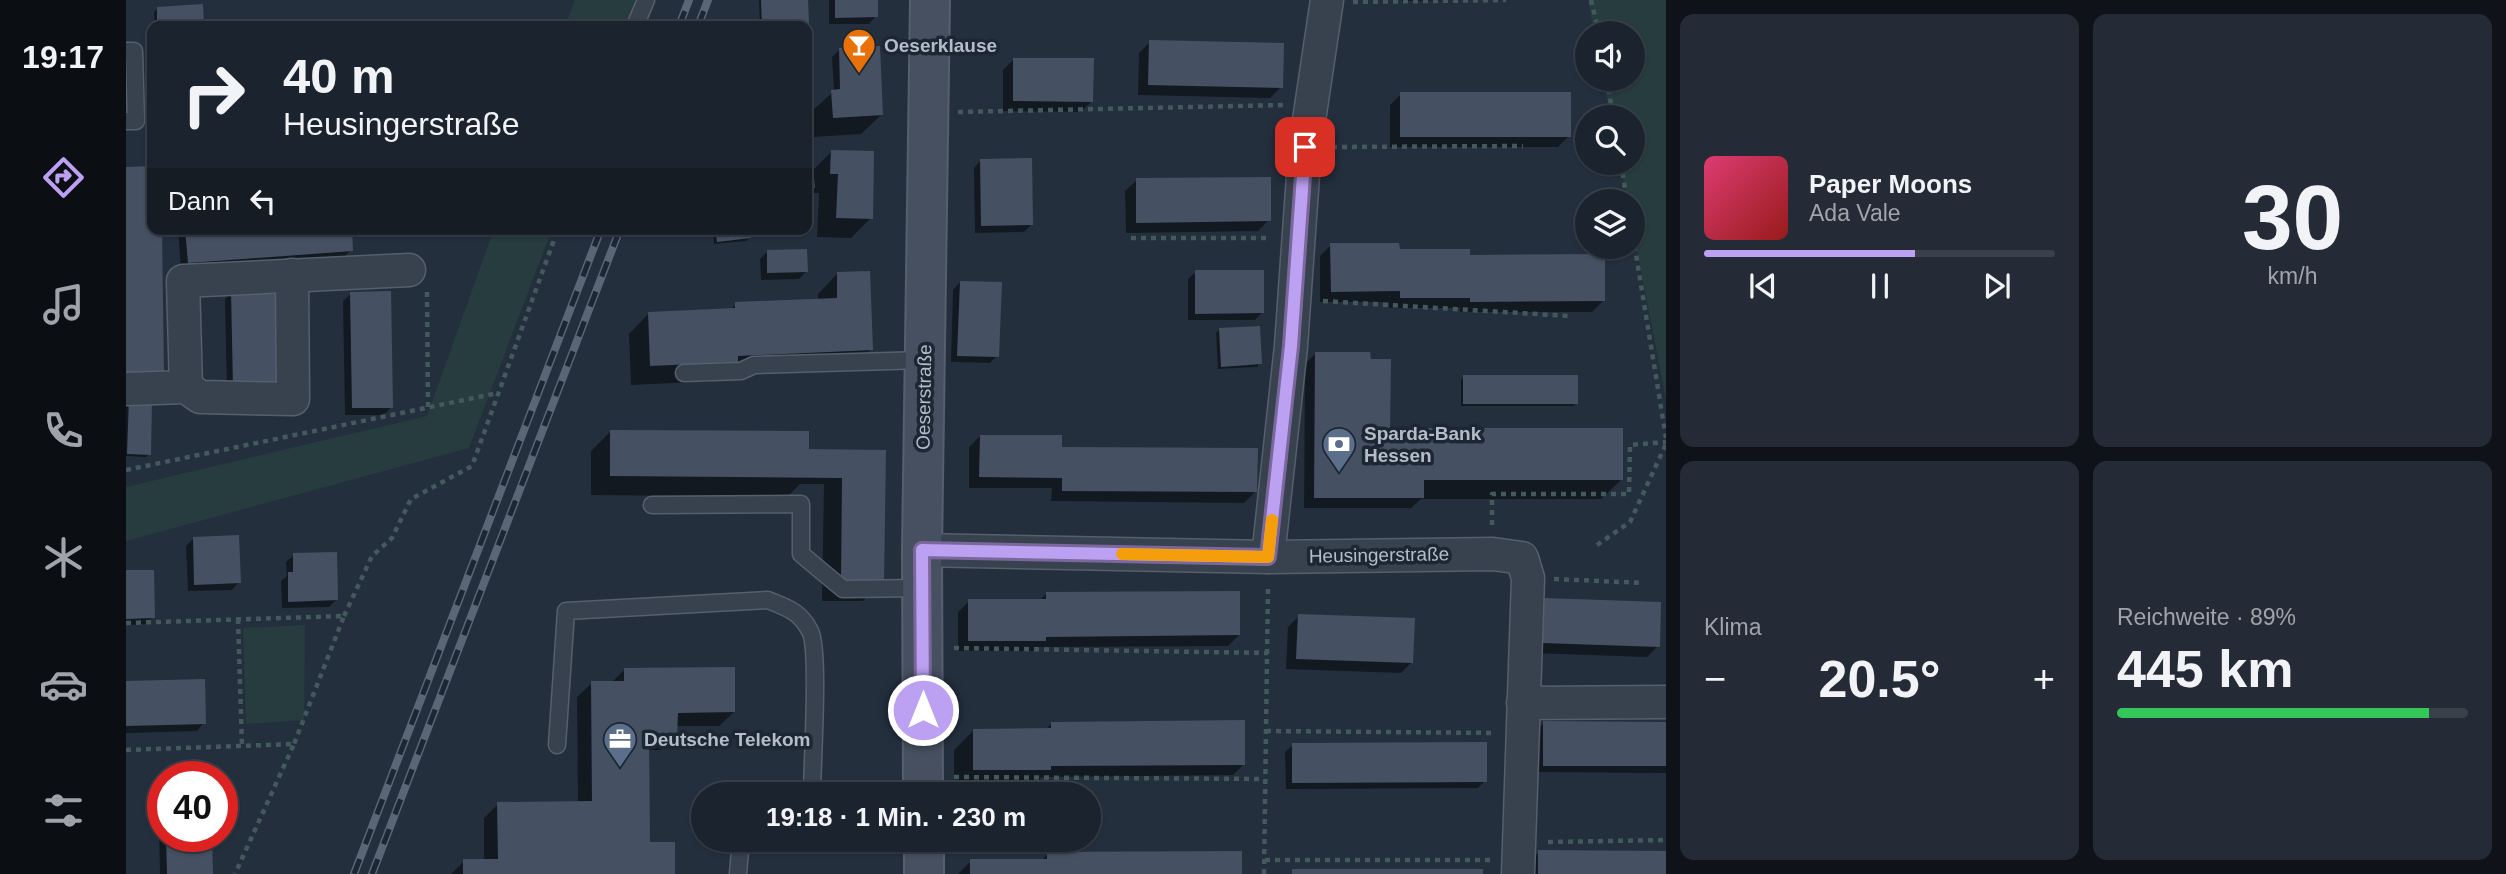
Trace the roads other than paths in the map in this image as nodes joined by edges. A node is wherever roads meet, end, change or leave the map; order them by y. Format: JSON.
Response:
{"nodes":[{"id":1,"x":646,"y":0,"type":"edge"},
{"id":2,"x":930,"y":0,"type":"edge"},
{"id":3,"x":1327,"y":1,"type":"edge"},
{"id":4,"x":637,"y":21,"type":"edge"},
{"id":5,"x":126,"y":51,"type":"edge"},
{"id":6,"x":126,"y":121,"type":"edge"},
{"id":7,"x":410,"y":270,"type":"road end"},
{"id":8,"x":292,"y":275,"type":"junction"},
{"id":9,"x":924,"y":360,"type":"junction"},
{"id":10,"x":684,"y":373,"type":"dead end"},
{"id":11,"x":186,"y":387,"type":"junction"},
{"id":12,"x":126,"y":389,"type":"edge"},
{"id":13,"x":652,"y":505,"type":"dead end"},
{"id":14,"x":922,"y":550,"type":"junction"},
{"id":15,"x":1268,"y":557,"type":"junction"},
{"id":16,"x":922,"y":588,"type":"junction"},
{"id":17,"x":1666,"y":702,"type":"edge"},
{"id":18,"x":1522,"y":718,"type":"junction"},
{"id":19,"x":557,"y":745,"type":"dead end"},
{"id":20,"x":812,"y":782,"type":"edge"},
{"id":21,"x":923,"y":782,"type":"edge"},
{"id":22,"x":740,"y":852,"type":"edge"},
{"id":23,"x":924,"y":852,"type":"edge"},
{"id":24,"x":1519,"y":859,"type":"edge"},
{"id":25,"x":738,"y":874,"type":"edge"},
{"id":26,"x":924,"y":874,"type":"edge"}],
"edges":[{"from":1,"to":4,"type":"lane"},
{"from":2,"to":9,"type":"street","name":"Oeserstraße"},
{"from":3,"to":15,"type":"street"},
{"from":5,"to":6,"type":"lane"},
{"from":7,"to":8,"type":"street"},
{"from":8,"to":11,"type":"street"},
{"from":8,"to":11,"type":"street"},
{"from":9,"to":10,"type":"lane"},
{"from":9,"to":14,"type":"street","name":"Oeserstraße"},
{"from":11,"to":12,"type":"street"},
{"from":13,"to":16,"type":"lane"},
{"from":14,"to":15,"type":"street","name":"Heusingerstraße"},
{"from":14,"to":16,"type":"street","name":"Oeserstraße"},
{"from":15,"to":18,"type":"street","name":"Heusingerstraße"},
{"from":16,"to":21,"type":"street","name":"Oeserstraße"},
{"from":17,"to":18,"type":"street"},
{"from":18,"to":24,"type":"street"},
{"from":19,"to":20,"type":"lane"},
{"from":22,"to":25,"type":"lane"},
{"from":23,"to":26,"type":"street"}]}
